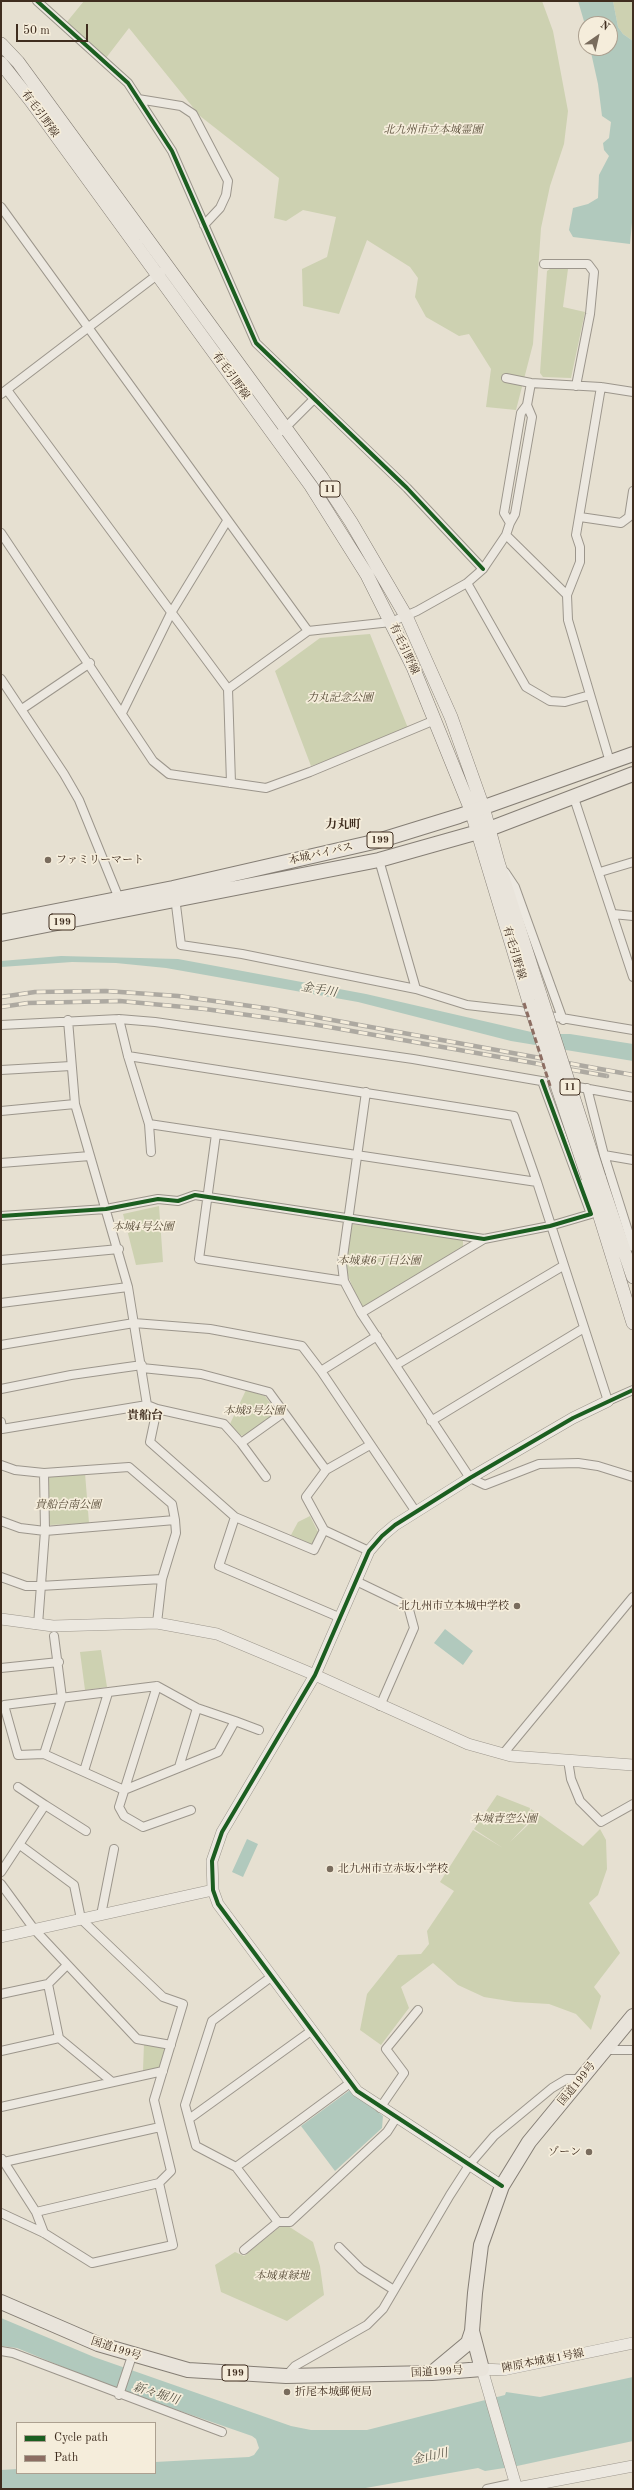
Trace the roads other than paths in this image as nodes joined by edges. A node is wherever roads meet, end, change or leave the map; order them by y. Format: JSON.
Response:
{"nodes":[{"id":1,"x":37,"y":1,"type":"edge"},
{"id":2,"x":1,"y":44,"type":"edge"},
{"id":3,"x":1,"y":63,"type":"edge"},
{"id":4,"x":138,"y":99,"type":"junction"},
{"id":5,"x":1,"y":207,"type":"edge"},
{"id":6,"x":204,"y":225,"type":"junction"},
{"id":7,"x":544,"y":264,"type":"dead end"},
{"id":8,"x":169,"y":266,"type":"junction"},
{"id":9,"x":157,"y":275,"type":"junction"},
{"id":10,"x":88,"y":329,"type":"junction"},
{"id":11,"x":506,"y":378,"type":"dead end"},
{"id":12,"x":532,"y":383,"type":"junction"},
{"id":13,"x":576,"y":386,"type":"junction"},
{"id":14,"x":601,"y":387,"type":"junction"},
{"id":15,"x":4,"y":392,"type":"edge"},
{"id":16,"x":633,"y":392,"type":"edge"},
{"id":17,"x":314,"y":399,"type":"junction"},
{"id":18,"x":286,"y":427,"type":"junction"},
{"id":19,"x":275,"y":436,"type":"junction"},
{"id":20,"x":633,"y":491,"type":"edge"},
{"id":21,"x":632,"y":504,"type":"edge"},
{"id":22,"x":580,"y":517,"type":"junction"},
{"id":23,"x":227,"y":521,"type":"junction"},
{"id":24,"x":1,"y":533,"type":"edge"},
{"id":25,"x":506,"y":535,"type":"junction"},
{"id":26,"x":483,"y":569,"type":"junction"},
{"id":27,"x":467,"y":583,"type":"junction"},
{"id":28,"x":567,"y":595,"type":"junction"},
{"id":29,"x":171,"y":613,"type":"junction"},
{"id":30,"x":406,"y":616,"type":"junction"},
{"id":31,"x":391,"y":622,"type":"junction"},
{"id":32,"x":308,"y":631,"type":"junction"},
{"id":33,"x":90,"y":664,"type":"junction"},
{"id":34,"x":1,"y":679,"type":"edge"},
{"id":35,"x":228,"y":689,"type":"junction"},
{"id":36,"x":590,"y":695,"type":"junction"},
{"id":37,"x":22,"y":709,"type":"junction"},
{"id":38,"x":122,"y":713,"type":"junction"},
{"id":39,"x":435,"y":720,"type":"junction"},
{"id":40,"x":633,"y":754,"type":"edge"},
{"id":41,"x":610,"y":762,"type":"junction"},
{"id":42,"x":633,"y":774,"type":"edge"},
{"id":43,"x":231,"y":783,"type":"junction"},
{"id":44,"x":574,"y":798,"type":"junction"},
{"id":45,"x":477,"y":809,"type":"junction"},
{"id":46,"x":483,"y":831,"type":"junction"},
{"id":47,"x":379,"y":860,"type":"junction"},
{"id":48,"x":498,"y":862,"type":"junction"},
{"id":49,"x":633,"y":862,"type":"edge"},
{"id":50,"x":600,"y":872,"type":"junction"},
{"id":51,"x":175,"y":894,"type":"junction"},
{"id":52,"x":122,"y":904,"type":"junction"},
{"id":53,"x":613,"y":914,"type":"junction"},
{"id":54,"x":633,"y":916,"type":"edge"},
{"id":55,"x":1,"y":922,"type":"edge"},
{"id":56,"x":1,"y":934,"type":"edge"},
{"id":57,"x":633,"y":977,"type":"edge"},
{"id":58,"x":416,"y":990,"type":"junction"},
{"id":59,"x":535,"y":1000,"type":"junction"},
{"id":60,"x":119,"y":1019,"type":"junction"},
{"id":61,"x":68,"y":1020,"type":"junction"},
{"id":62,"x":563,"y":1020,"type":"junction"},
{"id":63,"x":1,"y":1025,"type":"edge"},
{"id":64,"x":633,"y":1030,"type":"edge"},
{"id":65,"x":128,"y":1056,"type":"junction"},
{"id":66,"x":71,"y":1066,"type":"junction"},
{"id":67,"x":1,"y":1070,"type":"edge"},
{"id":68,"x":542,"y":1081,"type":"junction"},
{"id":69,"x":586,"y":1088,"type":"junction"},
{"id":70,"x":366,"y":1092,"type":"junction"},
{"id":71,"x":633,"y":1097,"type":"edge"},
{"id":72,"x":75,"y":1104,"type":"junction"},
{"id":73,"x":1,"y":1111,"type":"edge"},
{"id":74,"x":149,"y":1124,"type":"junction"},
{"id":75,"x":216,"y":1134,"type":"junction"},
{"id":76,"x":151,"y":1152,"type":"dead end"},
{"id":77,"x":357,"y":1154,"type":"junction"},
{"id":78,"x":604,"y":1155,"type":"junction"},
{"id":79,"x":90,"y":1156,"type":"junction"},
{"id":80,"x":633,"y":1160,"type":"edge"},
{"id":81,"x":1,"y":1163,"type":"edge"},
{"id":82,"x":594,"y":1178,"type":"junction"},
{"id":83,"x":537,"y":1182,"type":"junction"},
{"id":84,"x":207,"y":1197,"type":"junction"},
{"id":85,"x":106,"y":1209,"type":"junction"},
{"id":86,"x":595,"y":1213,"type":"junction"},
{"id":87,"x":1,"y":1216,"type":"edge"},
{"id":88,"x":348,"y":1218,"type":"junction"},
{"id":89,"x":550,"y":1226,"type":"junction"},
{"id":90,"x":484,"y":1239,"type":"junction"},
{"id":91,"x":633,"y":1247,"type":"edge"},
{"id":92,"x":119,"y":1250,"type":"junction"},
{"id":93,"x":1,"y":1260,"type":"edge"},
{"id":94,"x":563,"y":1266,"type":"junction"},
{"id":95,"x":633,"y":1277,"type":"edge"},
{"id":96,"x":344,"y":1281,"type":"junction"},
{"id":97,"x":128,"y":1287,"type":"junction"},
{"id":98,"x":1,"y":1303,"type":"edge"},
{"id":99,"x":361,"y":1313,"type":"junction"},
{"id":100,"x":134,"y":1323,"type":"junction"},
{"id":101,"x":633,"y":1323,"type":"edge"},
{"id":102,"x":584,"y":1328,"type":"junction"},
{"id":103,"x":377,"y":1336,"type":"junction"},
{"id":104,"x":1,"y":1345,"type":"edge"},
{"id":105,"x":142,"y":1366,"type":"junction"},
{"id":106,"x":396,"y":1366,"type":"junction"},
{"id":107,"x":321,"y":1370,"type":"junction"},
{"id":108,"x":1,"y":1389,"type":"edge"},
{"id":109,"x":633,"y":1390,"type":"edge"},
{"id":110,"x":608,"y":1401,"type":"junction"},
{"id":111,"x":147,"y":1405,"type":"junction"},
{"id":112,"x":158,"y":1409,"type":"junction"},
{"id":113,"x":283,"y":1413,"type":"junction"},
{"id":114,"x":431,"y":1421,"type":"junction"},
{"id":115,"x":1,"y":1422,"type":"edge"},
{"id":116,"x":241,"y":1443,"type":"junction"},
{"id":117,"x":370,"y":1445,"type":"junction"},
{"id":118,"x":1,"y":1465,"type":"edge"},
{"id":119,"x":326,"y":1470,"type":"junction"},
{"id":120,"x":44,"y":1474,"type":"junction"},
{"id":121,"x":633,"y":1476,"type":"edge"},
{"id":122,"x":266,"y":1477,"type":"dead end"},
{"id":123,"x":470,"y":1478,"type":"junction"},
{"id":124,"x":416,"y":1512,"type":"junction"},
{"id":125,"x":236,"y":1517,"type":"junction"},
{"id":126,"x":175,"y":1520,"type":"junction"},
{"id":127,"x":1,"y":1521,"type":"edge"},
{"id":128,"x":324,"y":1530,"type":"junction"},
{"id":129,"x":45,"y":1531,"type":"junction"},
{"id":130,"x":369,"y":1552,"type":"junction"},
{"id":131,"x":1,"y":1577,"type":"edge"},
{"id":132,"x":162,"y":1579,"type":"junction"},
{"id":133,"x":356,"y":1581,"type":"junction"},
{"id":134,"x":40,"y":1586,"type":"junction"},
{"id":135,"x":633,"y":1597,"type":"edge"},
{"id":136,"x":341,"y":1618,"type":"junction"},
{"id":137,"x":1,"y":1619,"type":"edge"},
{"id":138,"x":157,"y":1623,"type":"junction"},
{"id":139,"x":38,"y":1625,"type":"junction"},
{"id":140,"x":54,"y":1636,"type":"dead end"},
{"id":141,"x":58,"y":1662,"type":"junction"},
{"id":142,"x":1,"y":1668,"type":"edge"},
{"id":143,"x":315,"y":1675,"type":"junction"},
{"id":144,"x":157,"y":1686,"type":"junction"},
{"id":145,"x":108,"y":1693,"type":"junction"},
{"id":146,"x":62,"y":1698,"type":"junction"},
{"id":147,"x":2,"y":1705,"type":"edge"},
{"id":148,"x":380,"y":1706,"type":"junction"},
{"id":149,"x":197,"y":1708,"type":"junction"},
{"id":150,"x":235,"y":1721,"type":"junction"},
{"id":151,"x":259,"y":1730,"type":"dead end"},
{"id":152,"x":44,"y":1754,"type":"junction"},
{"id":153,"x":503,"y":1754,"type":"junction"},
{"id":154,"x":568,"y":1760,"type":"junction"},
{"id":155,"x":633,"y":1765,"type":"edge"},
{"id":156,"x":179,"y":1767,"type":"junction"},
{"id":157,"x":84,"y":1771,"type":"junction"},
{"id":158,"x":18,"y":1787,"type":"dead end"},
{"id":159,"x":124,"y":1790,"type":"junction"},
{"id":160,"x":633,"y":1804,"type":"edge"},
{"id":161,"x":45,"y":1805,"type":"junction"},
{"id":162,"x":191,"y":1810,"type":"dead end"},
{"id":163,"x":86,"y":1831,"type":"dead end"},
{"id":164,"x":20,"y":1845,"type":"junction"},
{"id":165,"x":114,"y":1849,"type":"dead end"},
{"id":166,"x":1,"y":1872,"type":"edge"},
{"id":167,"x":1,"y":1884,"type":"edge"},
{"id":168,"x":213,"y":1890,"type":"junction"},
{"id":169,"x":101,"y":1915,"type":"junction"},
{"id":170,"x":81,"y":1919,"type":"junction"},
{"id":171,"x":34,"y":1929,"type":"junction"},
{"id":172,"x":1,"y":1937,"type":"edge"},
{"id":173,"x":67,"y":1964,"type":"junction"},
{"id":174,"x":271,"y":1977,"type":"junction"},
{"id":175,"x":48,"y":1984,"type":"junction"},
{"id":176,"x":1,"y":1994,"type":"edge"},
{"id":177,"x":418,"y":2010,"type":"dead end"},
{"id":178,"x":633,"y":2016,"type":"edge"},
{"id":179,"x":311,"y":2031,"type":"junction"},
{"id":180,"x":59,"y":2038,"type":"junction"},
{"id":181,"x":171,"y":2045,"type":"junction"},
{"id":182,"x":604,"y":2050,"type":"junction"},
{"id":183,"x":633,"y":2050,"type":"edge"},
{"id":184,"x":1,"y":2051,"type":"edge"},
{"id":185,"x":163,"y":2071,"type":"junction"},
{"id":186,"x":580,"y":2079,"type":"junction"},
{"id":187,"x":111,"y":2081,"type":"junction"},
{"id":188,"x":350,"y":2083,"type":"junction"},
{"id":189,"x":1,"y":2107,"type":"edge"},
{"id":190,"x":380,"y":2108,"type":"junction"},
{"id":191,"x":189,"y":2118,"type":"junction"},
{"id":192,"x":396,"y":2118,"type":"junction"},
{"id":193,"x":160,"y":2127,"type":"junction"},
{"id":194,"x":2,"y":2159,"type":"edge"},
{"id":195,"x":470,"y":2164,"type":"junction"},
{"id":196,"x":236,"y":2167,"type":"junction"},
{"id":197,"x":159,"y":2183,"type":"junction"},
{"id":198,"x":502,"y":2186,"type":"junction"},
{"id":199,"x":36,"y":2212,"type":"junction"},
{"id":200,"x":1,"y":2213,"type":"edge"},
{"id":201,"x":278,"y":2222,"type":"junction"},
{"id":202,"x":44,"y":2233,"type":"junction"},
{"id":203,"x":339,"y":2247,"type":"dead end"},
{"id":204,"x":244,"y":2250,"type":"dead end"},
{"id":205,"x":394,"y":2290,"type":"junction"},
{"id":206,"x":1,"y":2302,"type":"edge"},
{"id":207,"x":472,"y":2331,"type":"junction"},
{"id":208,"x":633,"y":2343,"type":"edge"},
{"id":209,"x":1,"y":2351,"type":"edge"},
{"id":210,"x":130,"y":2361,"type":"junction"},
{"id":211,"x":482,"y":2369,"type":"junction"},
{"id":212,"x":432,"y":2373,"type":"junction"},
{"id":213,"x":286,"y":2376,"type":"junction"},
{"id":214,"x":119,"y":2395,"type":"junction"},
{"id":215,"x":222,"y":2432,"type":"dead end"},
{"id":216,"x":633,"y":2466,"type":"edge"},
{"id":217,"x":515,"y":2484,"type":"edge"},
{"id":218,"x":487,"y":2489,"type":"edge"}],
"edges":[{"from":1,"to":4,"type":"street"},
{"from":2,"to":8,"type":"main road","name":"有毛引野線","number":"11"},
{"from":3,"to":9,"type":"main road","name":"有毛引野線","number":"11"},
{"from":4,"to":6,"type":"street"},
{"from":4,"to":6,"type":"street"},
{"from":5,"to":10,"type":"street"},
{"from":6,"to":17,"type":"street"},
{"from":7,"to":13,"type":"street"},
{"from":8,"to":9,"type":"street"},
{"from":8,"to":18,"type":"main road","name":"有毛引野線","number":"11"},
{"from":9,"to":10,"type":"street"},
{"from":9,"to":19,"type":"main road","name":"有毛引野線","number":"11"},
{"from":10,"to":15,"type":"street"},
{"from":10,"to":23,"type":"street"},
{"from":11,"to":12,"type":"street"},
{"from":12,"to":13,"type":"street"},
{"from":12,"to":25,"type":"street"},
{"from":13,"to":14,"type":"street"},
{"from":14,"to":16,"type":"street"},
{"from":14,"to":22,"type":"street"},
{"from":15,"to":29,"type":"street"},
{"from":17,"to":18,"type":"street"},
{"from":17,"to":26,"type":"street"},
{"from":18,"to":19,"type":"street"},
{"from":18,"to":30,"type":"main road","name":"有毛引野線","number":"11"},
{"from":19,"to":31,"type":"main road","name":"有毛引野線","number":"11"},
{"from":20,"to":21,"type":"street"},
{"from":21,"to":22,"type":"street"},
{"from":22,"to":28,"type":"street"},
{"from":23,"to":29,"type":"street"},
{"from":23,"to":32,"type":"street"},
{"from":24,"to":33,"type":"street"},
{"from":25,"to":26,"type":"street"},
{"from":25,"to":28,"type":"street"},
{"from":26,"to":27,"type":"street"},
{"from":27,"to":30,"type":"street"},
{"from":27,"to":36,"type":"street"},
{"from":28,"to":36,"type":"street"},
{"from":29,"to":35,"type":"street"},
{"from":29,"to":38,"type":"street"},
{"from":30,"to":31,"type":"street"},
{"from":30,"to":45,"type":"main road","name":"有毛引野線","number":"11"},
{"from":31,"to":32,"type":"street"},
{"from":31,"to":39,"type":"main road","name":"有毛引野線","number":"11"},
{"from":32,"to":35,"type":"street"},
{"from":33,"to":37,"type":"street"},
{"from":33,"to":38,"type":"street"},
{"from":34,"to":37,"type":"street"},
{"from":35,"to":43,"type":"street"},
{"from":36,"to":41,"type":"street"},
{"from":37,"to":52,"type":"street"},
{"from":38,"to":43,"type":"street"},
{"from":39,"to":43,"type":"street"},
{"from":39,"to":45,"type":"main road","name":"有毛引野線","number":"11"},
{"from":40,"to":41,"type":"highway","name":"本城バイパス","number":"199"},
{"from":41,"to":45,"type":"highway","name":"本城バイパス","number":"199"},
{"from":42,"to":44,"type":"highway","name":"本城バイパス","number":"199"},
{"from":44,"to":46,"type":"highway","name":"本城バイパス","number":"199"},
{"from":44,"to":50,"type":"street"},
{"from":45,"to":46,"type":"main road","name":"有毛引野線","number":"11"},
{"from":45,"to":51,"type":"highway","name":"本城バイパス","number":"199"},
{"from":46,"to":47,"type":"highway","name":"本城バイパス","number":"199"},
{"from":46,"to":48,"type":"main road","name":"有毛引野線","number":"11"},
{"from":46,"to":59,"type":"main road","name":"有毛引野線","number":"11"},
{"from":47,"to":51,"type":"highway","name":"本城バイパス","number":"199"},
{"from":47,"to":58,"type":"street"},
{"from":48,"to":59,"type":"main road","name":"有毛引野線","number":"11"},
{"from":48,"to":62,"type":"street"},
{"from":49,"to":50,"type":"street"},
{"from":50,"to":53,"type":"street"},
{"from":51,"to":52,"type":"highway","name":"本城バイパス","number":"199"},
{"from":51,"to":58,"type":"street"},
{"from":52,"to":55,"type":"highway","name":"本城バイパス","number":"199"},
{"from":52,"to":56,"type":"highway","name":"本城バイパス","number":"199"},
{"from":53,"to":54,"type":"street"},
{"from":53,"to":57,"type":"street"},
{"from":58,"to":62,"type":"street"},
{"from":59,"to":82,"type":"main road","name":"有毛引野線","number":"11","bridge":true},
{"from":60,"to":61,"type":"street"},
{"from":60,"to":65,"type":"street"},
{"from":60,"to":68,"type":"street"},
{"from":61,"to":63,"type":"street"},
{"from":61,"to":66,"type":"street"},
{"from":62,"to":64,"type":"street"},
{"from":65,"to":70,"type":"street"},
{"from":65,"to":74,"type":"street"},
{"from":66,"to":67,"type":"street"},
{"from":66,"to":72,"type":"street"},
{"from":68,"to":69,"type":"street"},
{"from":68,"to":86,"type":"street"},
{"from":69,"to":71,"type":"street"},
{"from":69,"to":78,"type":"street"},
{"from":70,"to":77,"type":"street"},
{"from":70,"to":83,"type":"street"},
{"from":72,"to":73,"type":"street"},
{"from":72,"to":79,"type":"street"},
{"from":74,"to":75,"type":"street"},
{"from":74,"to":76,"type":"street"},
{"from":75,"to":77,"type":"street"},
{"from":75,"to":84,"type":"street"},
{"from":77,"to":83,"type":"street"},
{"from":77,"to":88,"type":"street"},
{"from":78,"to":80,"type":"street"},
{"from":78,"to":91,"type":"street"},
{"from":79,"to":81,"type":"street"},
{"from":79,"to":85,"type":"street"},
{"from":82,"to":86,"type":"main road","name":"有毛引野線","number":"11"},
{"from":82,"to":95,"type":"main road","name":"有毛引野線","number":"11"},
{"from":83,"to":89,"type":"street"},
{"from":84,"to":85,"type":"street"},
{"from":84,"to":88,"type":"street"},
{"from":84,"to":96,"type":"street"},
{"from":85,"to":87,"type":"street"},
{"from":85,"to":92,"type":"street"},
{"from":86,"to":89,"type":"street"},
{"from":86,"to":101,"type":"main road","name":"有毛引野線","number":"11"},
{"from":88,"to":90,"type":"street"},
{"from":88,"to":96,"type":"street"},
{"from":89,"to":90,"type":"street"},
{"from":89,"to":94,"type":"street"},
{"from":90,"to":99,"type":"street"},
{"from":92,"to":93,"type":"street"},
{"from":92,"to":97,"type":"street"},
{"from":94,"to":102,"type":"street"},
{"from":94,"to":106,"type":"street"},
{"from":96,"to":99,"type":"street"},
{"from":97,"to":98,"type":"street"},
{"from":97,"to":100,"type":"street"},
{"from":99,"to":103,"type":"street"},
{"from":100,"to":104,"type":"street"},
{"from":100,"to":105,"type":"street"},
{"from":100,"to":107,"type":"street"},
{"from":102,"to":110,"type":"street"},
{"from":102,"to":114,"type":"street"},
{"from":103,"to":106,"type":"street"},
{"from":103,"to":107,"type":"street"},
{"from":105,"to":108,"type":"street"},
{"from":105,"to":111,"type":"street"},
{"from":105,"to":113,"type":"street"},
{"from":106,"to":114,"type":"street"},
{"from":107,"to":117,"type":"street"},
{"from":109,"to":110,"type":"street"},
{"from":110,"to":123,"type":"street"},
{"from":111,"to":112,"type":"street"},
{"from":111,"to":115,"type":"street"},
{"from":112,"to":116,"type":"street"},
{"from":112,"to":125,"type":"street"},
{"from":113,"to":116,"type":"street"},
{"from":113,"to":119,"type":"street"},
{"from":114,"to":123,"type":"street"},
{"from":116,"to":122,"type":"street"},
{"from":117,"to":119,"type":"street"},
{"from":117,"to":124,"type":"street"},
{"from":118,"to":120,"type":"street"},
{"from":119,"to":128,"type":"street"},
{"from":120,"to":126,"type":"street"},
{"from":120,"to":129,"type":"street"},
{"from":121,"to":123,"type":"street"},
{"from":123,"to":124,"type":"street"},
{"from":124,"to":130,"type":"street"},
{"from":125,"to":128,"type":"street"},
{"from":125,"to":136,"type":"street"},
{"from":126,"to":129,"type":"street"},
{"from":126,"to":132,"type":"street"},
{"from":127,"to":129,"type":"street"},
{"from":128,"to":130,"type":"street"},
{"from":129,"to":134,"type":"street"},
{"from":130,"to":133,"type":"street"},
{"from":131,"to":134,"type":"street"},
{"from":132,"to":134,"type":"street"},
{"from":132,"to":138,"type":"street"},
{"from":133,"to":136,"type":"street"},
{"from":133,"to":148,"type":"street"},
{"from":134,"to":139,"type":"street"},
{"from":135,"to":153,"type":"street"},
{"from":136,"to":143,"type":"street"},
{"from":137,"to":139,"type":"street"},
{"from":138,"to":139,"type":"street"},
{"from":138,"to":143,"type":"street"},
{"from":140,"to":141,"type":"street"},
{"from":141,"to":142,"type":"street"},
{"from":141,"to":146,"type":"street"},
{"from":143,"to":148,"type":"street"},
{"from":143,"to":168,"type":"street"},
{"from":144,"to":145,"type":"street"},
{"from":144,"to":149,"type":"street"},
{"from":144,"to":159,"type":"street"},
{"from":145,"to":146,"type":"street"},
{"from":145,"to":157,"type":"street"},
{"from":146,"to":147,"type":"street"},
{"from":146,"to":152,"type":"street"},
{"from":147,"to":152,"type":"street"},
{"from":148,"to":153,"type":"street"},
{"from":149,"to":150,"type":"street"},
{"from":149,"to":156,"type":"street"},
{"from":150,"to":151,"type":"street"},
{"from":150,"to":156,"type":"street"},
{"from":152,"to":157,"type":"street"},
{"from":153,"to":154,"type":"street"},
{"from":154,"to":155,"type":"street"},
{"from":154,"to":160,"type":"street"},
{"from":156,"to":159,"type":"street"},
{"from":157,"to":159,"type":"street"},
{"from":158,"to":161,"type":"street"},
{"from":159,"to":162,"type":"street"},
{"from":161,"to":163,"type":"street"},
{"from":161,"to":164,"type":"street"},
{"from":164,"to":166,"type":"street"},
{"from":164,"to":170,"type":"street"},
{"from":165,"to":169,"type":"street"},
{"from":167,"to":171,"type":"street"},
{"from":168,"to":169,"type":"street"},
{"from":168,"to":174,"type":"street"},
{"from":169,"to":170,"type":"street"},
{"from":170,"to":171,"type":"street"},
{"from":170,"to":181,"type":"street"},
{"from":171,"to":172,"type":"street"},
{"from":171,"to":173,"type":"street"},
{"from":173,"to":175,"type":"street"},
{"from":173,"to":181,"type":"street"},
{"from":174,"to":179,"type":"street"},
{"from":174,"to":191,"type":"street"},
{"from":175,"to":176,"type":"street"},
{"from":175,"to":180,"type":"street"},
{"from":177,"to":190,"type":"street"},
{"from":178,"to":182,"type":"highway","name":"国道199号"},
{"from":179,"to":188,"type":"street"},
{"from":179,"to":191,"type":"street"},
{"from":180,"to":184,"type":"street"},
{"from":180,"to":187,"type":"street"},
{"from":181,"to":185,"type":"street"},
{"from":182,"to":183,"type":"street"},
{"from":182,"to":186,"type":"highway","name":"国道199号"},
{"from":185,"to":187,"type":"street"},
{"from":185,"to":193,"type":"street"},
{"from":186,"to":195,"type":"street"},
{"from":186,"to":198,"type":"highway","name":"国道199号"},
{"from":187,"to":189,"type":"street"},
{"from":188,"to":190,"type":"street"},
{"from":188,"to":196,"type":"street"},
{"from":190,"to":192,"type":"street"},
{"from":191,"to":196,"type":"street"},
{"from":192,"to":195,"type":"street"},
{"from":192,"to":201,"type":"street"},
{"from":193,"to":194,"type":"street"},
{"from":193,"to":197,"type":"street"},
{"from":194,"to":199,"type":"street"},
{"from":195,"to":198,"type":"street"},
{"from":195,"to":205,"type":"street"},
{"from":196,"to":201,"type":"street"},
{"from":197,"to":199,"type":"street"},
{"from":197,"to":202,"type":"street"},
{"from":198,"to":207,"type":"highway","name":"国道199号"},
{"from":199,"to":202,"type":"street"},
{"from":200,"to":202,"type":"street"},
{"from":201,"to":204,"type":"street"},
{"from":203,"to":205,"type":"street"},
{"from":205,"to":213,"type":"street"},
{"from":206,"to":210,"type":"highway","name":"国道199号","number":"199"},
{"from":207,"to":211,"type":"highway","name":"国道199号"},
{"from":207,"to":212,"type":"highway"},
{"from":208,"to":211,"type":"street","name":"陣原本城東1号線"},
{"from":209,"to":214,"type":"street"},
{"from":210,"to":213,"type":"highway","name":"国道199号","number":"199"},
{"from":210,"to":214,"type":"street"},
{"from":211,"to":212,"type":"highway","name":"国道199号","number":"199"},
{"from":211,"to":217,"type":"street"},
{"from":212,"to":213,"type":"highway","name":"国道199号","number":"199"},
{"from":214,"to":215,"type":"street"},
{"from":216,"to":217,"type":"street"},
{"from":217,"to":218,"type":"street"}]}
